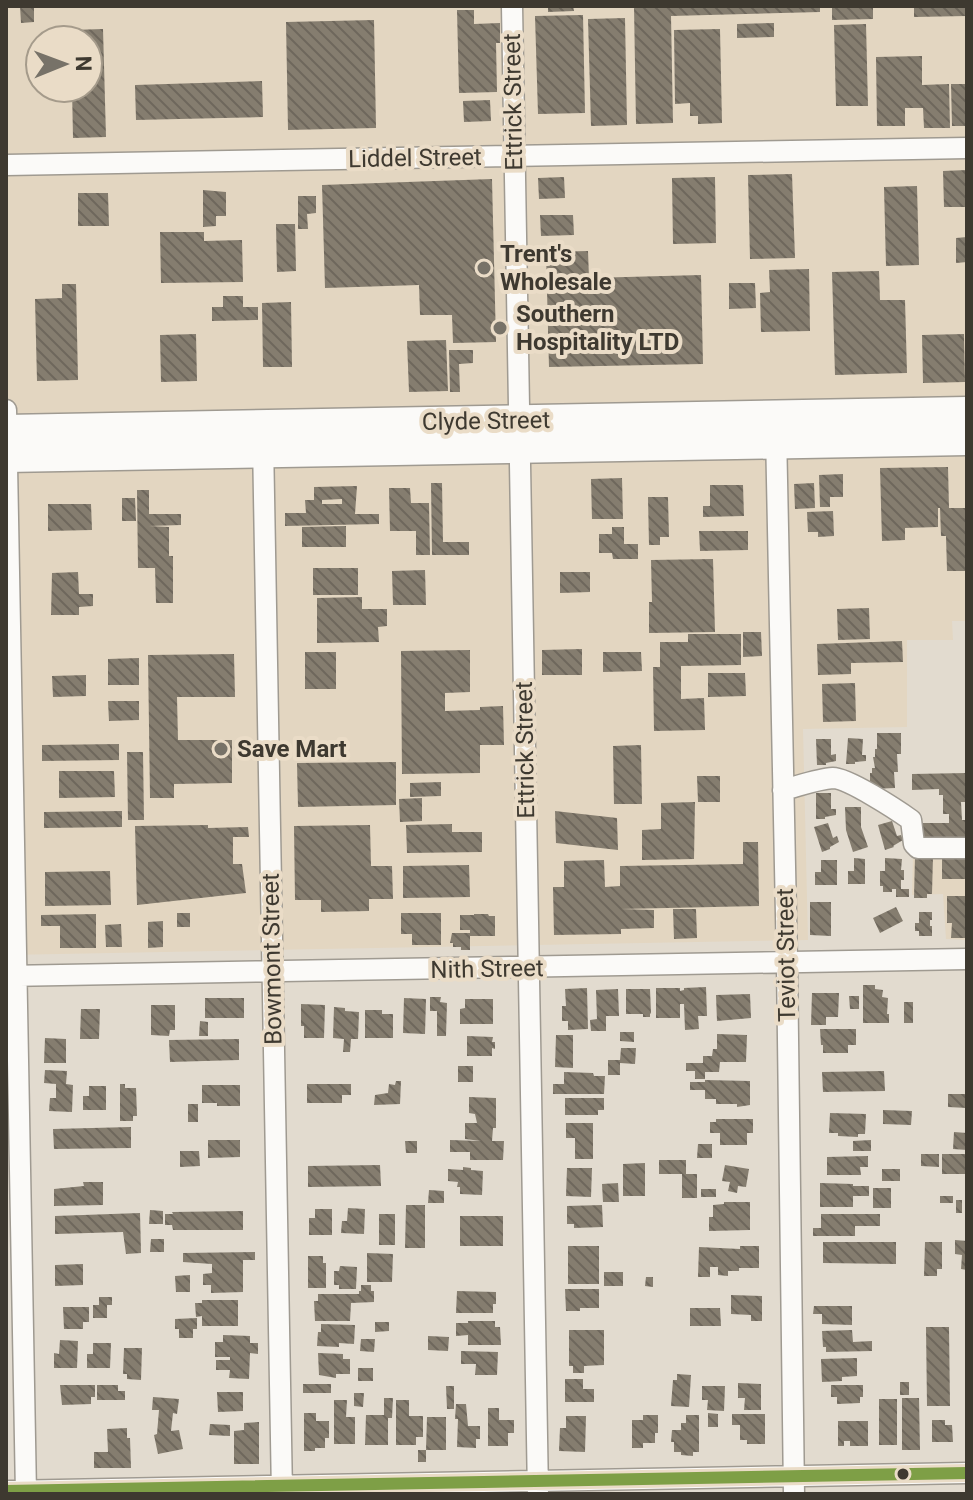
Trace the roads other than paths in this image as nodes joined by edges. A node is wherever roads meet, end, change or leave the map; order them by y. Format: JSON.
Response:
{"nodes":[{"id":1,"x":512,"y":6,"type":"edge"},
{"id":2,"x":967,"y":148,"type":"edge"},
{"id":3,"x":514,"y":156,"type":"junction"},
{"id":4,"x":6,"y":165,"type":"edge"},
{"id":5,"x":6,"y":410,"type":"edge"},
{"id":6,"x":967,"y":412,"type":"edge"},
{"id":7,"x":6,"y":430,"type":"edge"},
{"id":8,"x":776,"y":430,"type":"junction"},
{"id":9,"x":519,"y":434,"type":"junction"},
{"id":10,"x":263,"y":439,"type":"junction"},
{"id":11,"x":967,"y":440,"type":"edge"},
{"id":12,"x":6,"y":457,"type":"edge"},
{"id":13,"x":783,"y":790,"type":"junction"},
{"id":14,"x":967,"y":848,"type":"edge"},
{"id":15,"x":967,"y":959,"type":"edge"},
{"id":16,"x":787,"y":963,"type":"junction"},
{"id":17,"x":529,"y":968,"type":"junction"},
{"id":18,"x":272,"y":972,"type":"junction"},
{"id":19,"x":11,"y":976,"type":"edge"},
{"id":20,"x":967,"y":1473,"type":"edge"},
{"id":21,"x":794,"y":1485,"type":"edge"},
{"id":22,"x":538,"y":1488,"type":"edge"},
{"id":23,"x":282,"y":1490,"type":"edge"},
{"id":24,"x":19,"y":1492,"type":"edge"}],
"edges":[{"from":1,"to":3,"type":"street","name":"Ettrick Street"},
{"from":2,"to":3,"type":"street","name":"Liddel Street"},
{"from":3,"to":4,"type":"street","name":"Liddel Street"},
{"from":3,"to":9,"type":"street","name":"Ettrick Street"},
{"from":5,"to":7,"type":"street"},
{"from":6,"to":8,"type":"highway","name":"Clyde Street"},
{"from":7,"to":10,"type":"highway","name":"Clyde Street"},
{"from":7,"to":12,"type":"street"},
{"from":8,"to":9,"type":"highway","name":"Clyde Street"},
{"from":8,"to":11,"type":"highway","name":"Clyde Street"},
{"from":8,"to":13,"type":"street","name":"Teviot Street"},
{"from":9,"to":10,"type":"highway","name":"Clyde Street"},
{"from":9,"to":17,"type":"street","name":"Ettrick Street"},
{"from":10,"to":12,"type":"highway","name":"Clyde Street"},
{"from":10,"to":18,"type":"street","name":"Bowmont Street"},
{"from":12,"to":19,"type":"street"},
{"from":13,"to":14,"type":"street"},
{"from":13,"to":16,"type":"street","name":"Teviot Street"},
{"from":15,"to":16,"type":"street","name":"Nith Street"},
{"from":16,"to":17,"type":"street","name":"Nith Street"},
{"from":16,"to":21,"type":"street","name":"Teviot Street"},
{"from":17,"to":18,"type":"street","name":"Nith Street"},
{"from":17,"to":22,"type":"street","name":"Ettrick Street"},
{"from":18,"to":19,"type":"street","name":"Nith Street"},
{"from":18,"to":23,"type":"street","name":"Bowmont Street"},
{"from":19,"to":24,"type":"street"},
{"from":20,"to":21,"type":"street"},
{"from":21,"to":22,"type":"street"},
{"from":22,"to":23,"type":"street"},
{"from":23,"to":24,"type":"street"}]}
